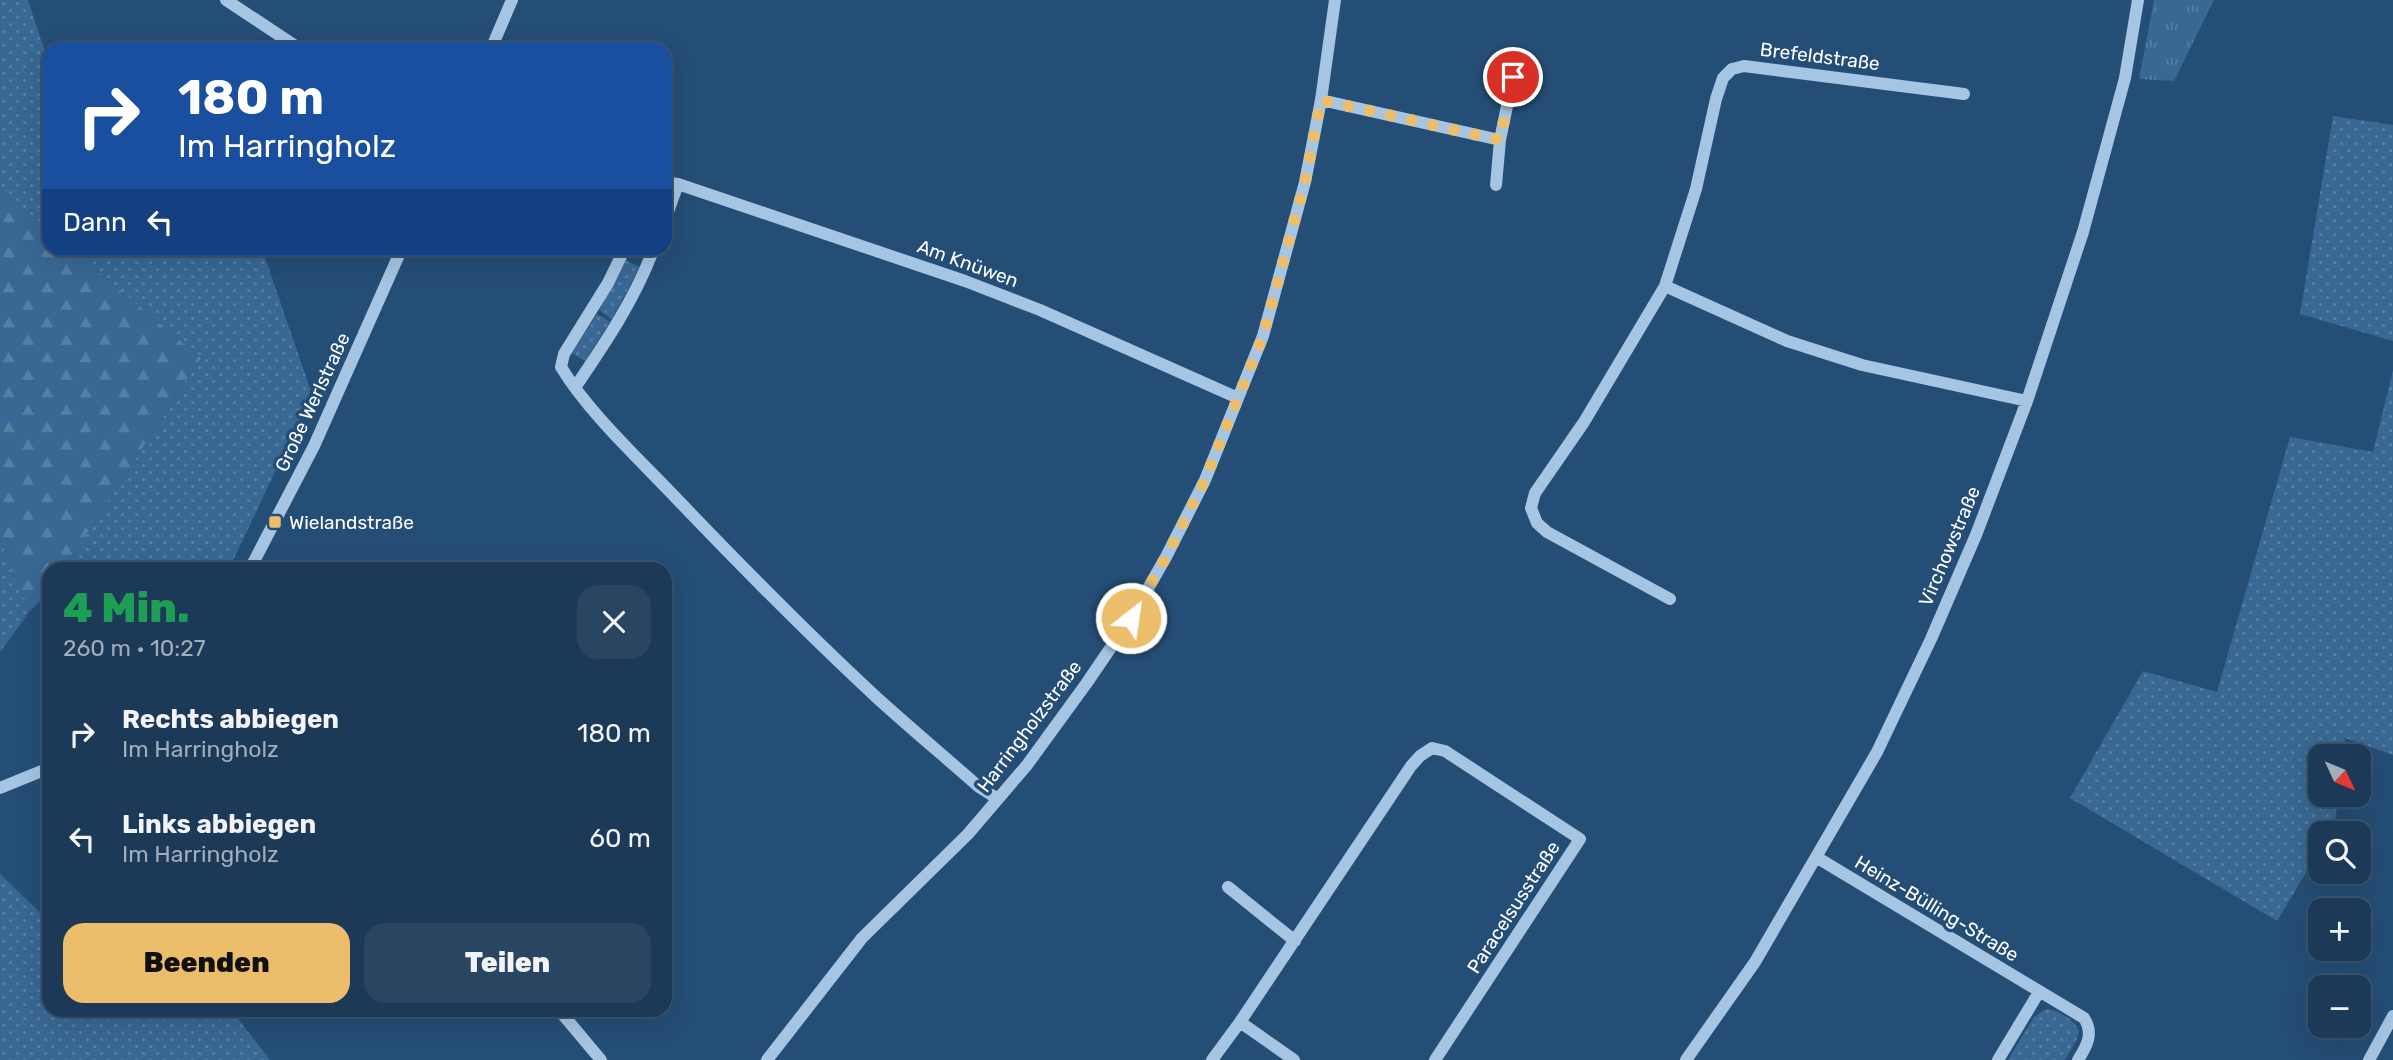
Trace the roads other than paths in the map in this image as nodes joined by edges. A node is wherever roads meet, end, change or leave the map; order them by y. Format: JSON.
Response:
{"nodes":[{"id":1,"x":226,"y":0,"type":"edge"},
{"id":2,"x":512,"y":0,"type":"edge"},
{"id":3,"x":1335,"y":0,"type":"edge"},
{"id":4,"x":2138,"y":0,"type":"edge"},
{"id":5,"x":289,"y":42,"type":"edge"},
{"id":6,"x":494,"y":42,"type":"edge"},
{"id":7,"x":1513,"y":77,"type":"dead end"},
{"id":8,"x":1964,"y":94,"type":"dead end"},
{"id":9,"x":1321,"y":100,"type":"junction"},
{"id":10,"x":1500,"y":140,"type":"junction"},
{"id":11,"x":672,"y":183,"type":"edge"},
{"id":12,"x":1496,"y":185,"type":"dead end"},
{"id":13,"x":398,"y":256,"type":"edge"},
{"id":14,"x":621,"y":256,"type":"edge"},
{"id":15,"x":651,"y":256,"type":"edge"},
{"id":16,"x":1665,"y":286,"type":"junction"},
{"id":17,"x":576,"y":386,"type":"junction"},
{"id":18,"x":1238,"y":398,"type":"junction"},
{"id":19,"x":2027,"y":401,"type":"junction"},
{"id":20,"x":254,"y":562,"type":"edge"},
{"id":21,"x":1670,"y":599,"type":"dead end"},
{"id":22,"x":42,"y":771,"type":"edge"},
{"id":23,"x":0,"y":788,"type":"edge"},
{"id":24,"x":998,"y":799,"type":"junction"},
{"id":25,"x":1816,"y":858,"type":"junction"},
{"id":26,"x":1228,"y":887,"type":"dead end"},
{"id":27,"x":1295,"y":941,"type":"junction"},
{"id":28,"x":2039,"y":992,"type":"junction"},
{"id":29,"x":2393,"y":1016,"type":"edge"},
{"id":30,"x":565,"y":1017,"type":"edge"},
{"id":31,"x":1240,"y":1022,"type":"junction"},
{"id":32,"x":601,"y":1060,"type":"edge"},
{"id":33,"x":767,"y":1060,"type":"edge"},
{"id":34,"x":1212,"y":1060,"type":"edge"},
{"id":35,"x":1294,"y":1060,"type":"edge"},
{"id":36,"x":1435,"y":1060,"type":"edge"},
{"id":37,"x":1686,"y":1060,"type":"edge"},
{"id":38,"x":1998,"y":1060,"type":"edge"},
{"id":39,"x":2078,"y":1060,"type":"edge"},
{"id":40,"x":2369,"y":1060,"type":"edge"}],
"edges":[{"from":1,"to":5,"type":"street"},
{"from":2,"to":6,"type":"street"},
{"from":3,"to":9,"type":"street","name":"Harringholzstraße"},
{"from":4,"to":19,"type":"street","name":"Virchowstraße"},
{"from":7,"to":10,"type":"street"},
{"from":8,"to":16,"type":"street","name":"Brefeldstraße"},
{"from":9,"to":10,"type":"street"},
{"from":9,"to":18,"type":"street","name":"Harringholzstraße"},
{"from":10,"to":12,"type":"street"},
{"from":11,"to":18,"type":"street","name":"Am Knüwen"},
{"from":13,"to":20,"type":"street","name":"Große Werlstraße"},
{"from":14,"to":17,"type":"street"},
{"from":15,"to":17,"type":"street"},
{"from":16,"to":19,"type":"street"},
{"from":16,"to":21,"type":"street","name":"Brefeldstraße"},
{"from":17,"to":24,"type":"street"},
{"from":18,"to":24,"type":"street","name":"Harringholzstraße"},
{"from":19,"to":25,"type":"street","name":"Virchowstraße"},
{"from":22,"to":23,"type":"street"},
{"from":24,"to":33,"type":"street","name":"Harringholzstraße"},
{"from":25,"to":28,"type":"street","name":"Heinz-Bülling-Straße"},
{"from":25,"to":37,"type":"street","name":"Virchowstraße"},
{"from":26,"to":27,"type":"street"},
{"from":27,"to":31,"type":"street","name":"Paracelsusstraße"},
{"from":27,"to":36,"type":"street","name":"Paracelsusstraße"},
{"from":28,"to":38,"type":"street"},
{"from":28,"to":39,"type":"street","name":"Heinz-Bülling-Straße"},
{"from":29,"to":40,"type":"street"},
{"from":30,"to":32,"type":"street"},
{"from":31,"to":34,"type":"street","name":"Paracelsusstraße"},
{"from":31,"to":35,"type":"street"}]}
